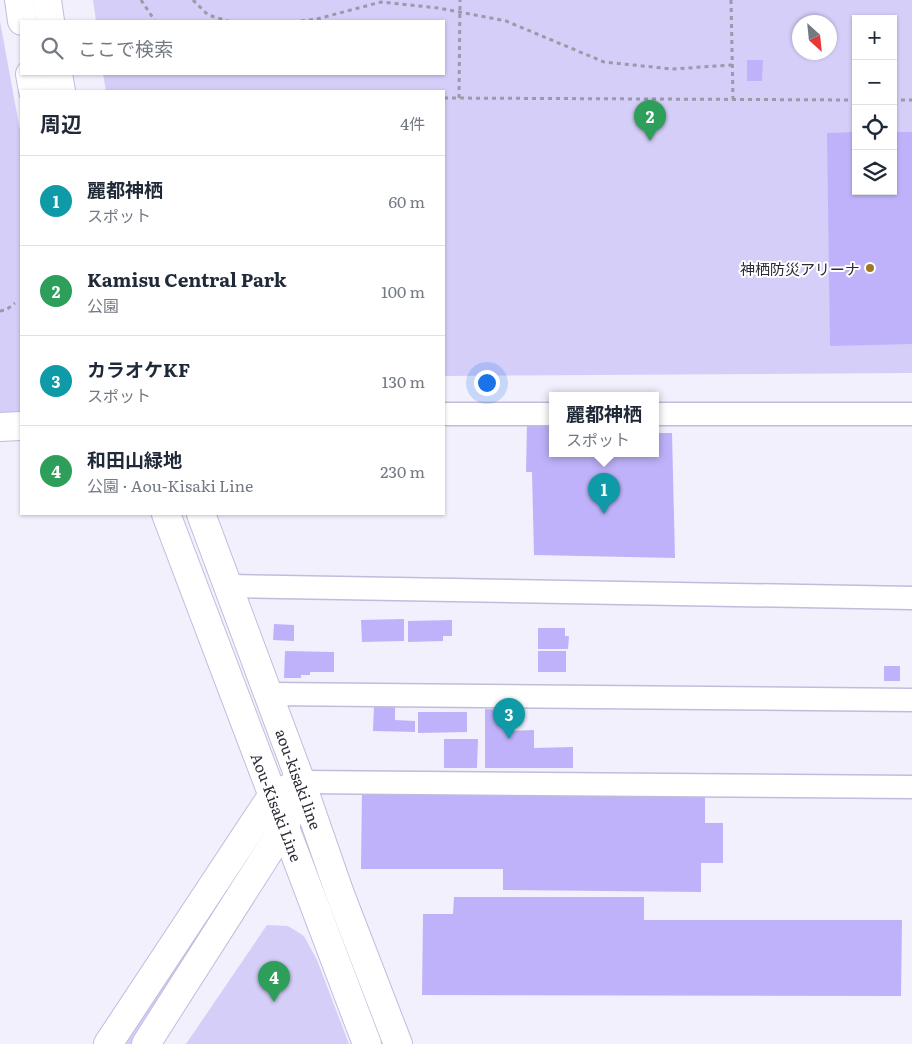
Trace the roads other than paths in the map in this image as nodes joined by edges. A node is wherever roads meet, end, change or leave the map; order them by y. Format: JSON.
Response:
{"nodes":[{"id":1,"x":19,"y":0,"type":"edge"},
{"id":2,"x":47,"y":0,"type":"edge"},
{"id":3,"x":22,"y":20,"type":"edge"},
{"id":4,"x":50,"y":20,"type":"edge"},
{"id":5,"x":30,"y":75,"type":"edge"},
{"id":6,"x":58,"y":75,"type":"edge"},
{"id":7,"x":33,"y":90,"type":"edge"},
{"id":8,"x":61,"y":90,"type":"edge"},
{"id":9,"x":445,"y":414,"type":"edge"},
{"id":10,"x":549,"y":414,"type":"edge"},
{"id":11,"x":659,"y":414,"type":"edge"},
{"id":12,"x":912,"y":414,"type":"edge"},
{"id":13,"x":20,"y":426,"type":"edge"},
{"id":14,"x":0,"y":427,"type":"edge"},
{"id":15,"x":166,"y":515,"type":"edge"},
{"id":16,"x":201,"y":515,"type":"edge"},
{"id":17,"x":229,"y":586,"type":"junction"},
{"id":18,"x":912,"y":598,"type":"edge"},
{"id":19,"x":269,"y":694,"type":"junction"},
{"id":20,"x":912,"y":700,"type":"edge"},
{"id":21,"x":301,"y":782,"type":"junction"},
{"id":22,"x":912,"y":787,"type":"edge"},
{"id":23,"x":272,"y":796,"type":"junction"},
{"id":24,"x":285,"y":826,"type":"junction"},
{"id":25,"x":108,"y":1044,"type":"edge"},
{"id":26,"x":146,"y":1044,"type":"edge"},
{"id":27,"x":367,"y":1044,"type":"edge"},
{"id":28,"x":398,"y":1044,"type":"edge"}],
"edges":[{"from":1,"to":3,"type":"main road"},
{"from":2,"to":4,"type":"main road"},
{"from":5,"to":7,"type":"main road"},
{"from":6,"to":8,"type":"main road"},
{"from":9,"to":10,"type":"street"},
{"from":11,"to":12,"type":"street"},
{"from":13,"to":14,"type":"main road"},
{"from":15,"to":23,"type":"main road","name":"Aou-Kisaki Line"},
{"from":16,"to":17,"type":"main road","name":"aou-kisaki line"},
{"from":17,"to":18,"type":"street"},
{"from":17,"to":19,"type":"main road","name":"aou-kisaki line"},
{"from":19,"to":20,"type":"street"},
{"from":19,"to":21,"type":"main road","name":"aou-kisaki line"},
{"from":21,"to":22,"type":"street"},
{"from":21,"to":23,"type":"main road"},
{"from":21,"to":24,"type":"main road"},
{"from":21,"to":28,"type":"main road","name":"aou-kisaki line"},
{"from":23,"to":24,"type":"main road","name":"Aou-Kisaki Line"},
{"from":23,"to":25,"type":"main road"},
{"from":24,"to":26,"type":"main road"},
{"from":24,"to":27,"type":"main road","name":"Aou-Kisaki Line"}]}
